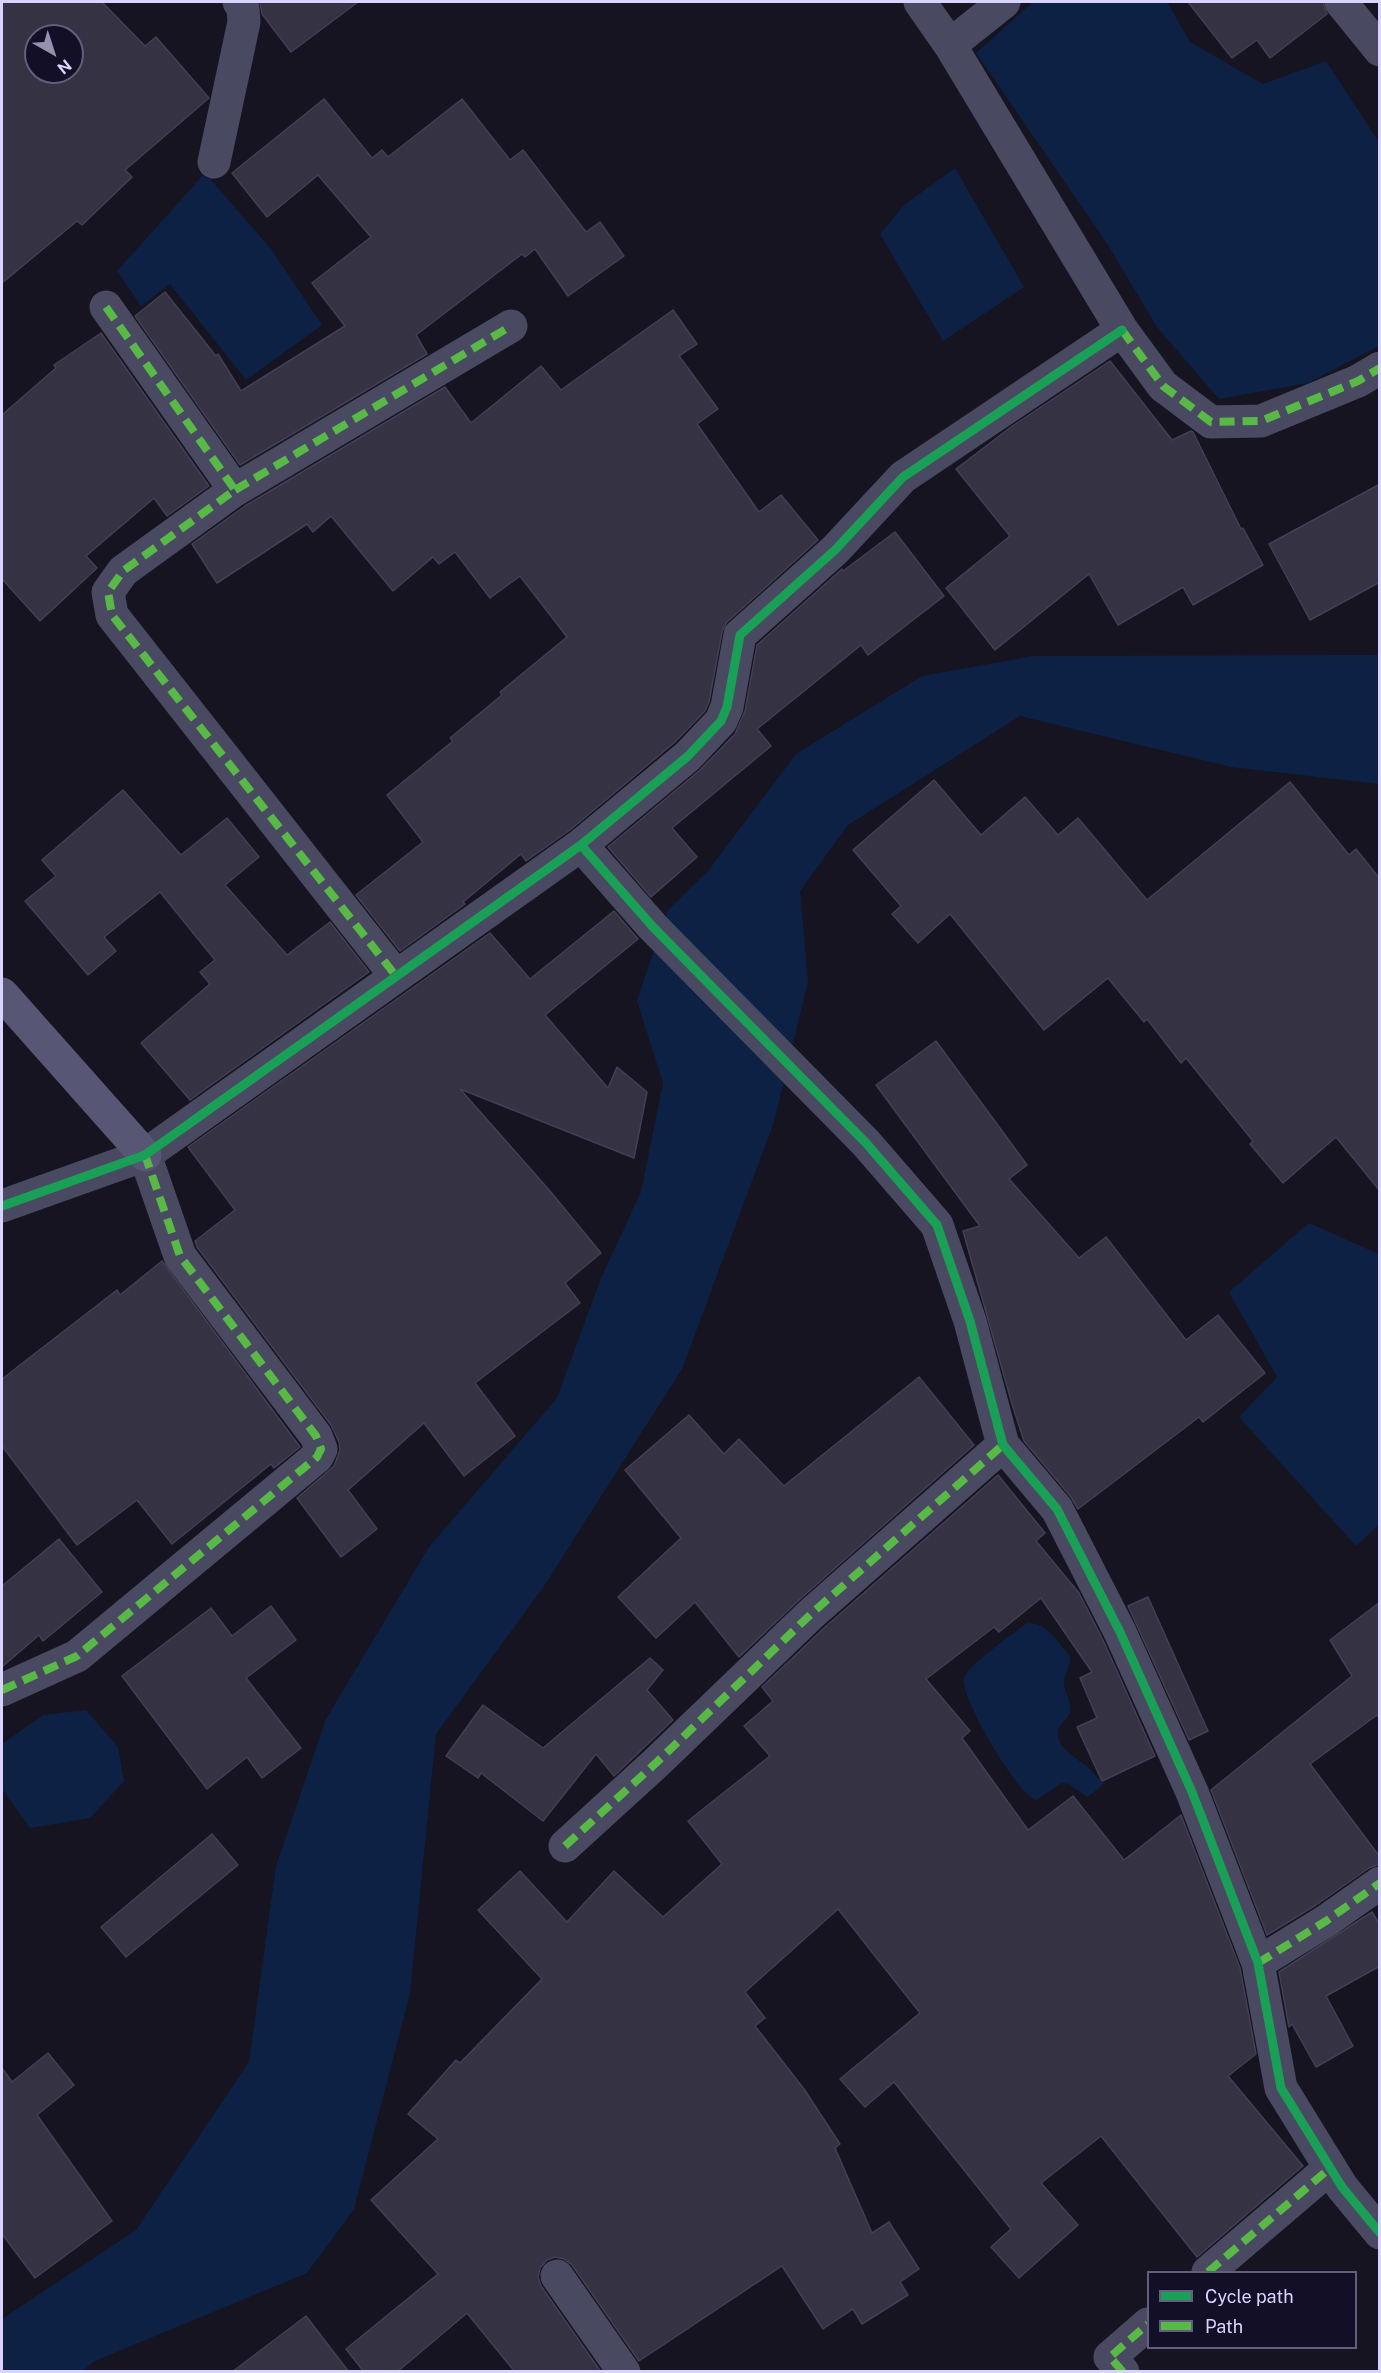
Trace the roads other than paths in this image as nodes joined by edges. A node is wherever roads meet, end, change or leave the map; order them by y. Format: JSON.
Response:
{"nodes":[{"id":1,"x":239,"y":2,"type":"edge"},
{"id":2,"x":920,"y":2,"type":"edge"},
{"id":3,"x":1004,"y":2,"type":"edge"},
{"id":4,"x":1341,"y":2,"type":"edge"},
{"id":5,"x":951,"y":45,"type":"junction"},
{"id":6,"x":1380,"y":50,"type":"edge"},
{"id":7,"x":214,"y":162,"type":"dead end"},
{"id":8,"x":106,"y":308,"type":"dead end"},
{"id":9,"x":511,"y":326,"type":"dead end"},
{"id":10,"x":1122,"y":330,"type":"junction"},
{"id":11,"x":1380,"y":368,"type":"edge"},
{"id":12,"x":235,"y":490,"type":"junction"},
{"id":13,"x":581,"y":844,"type":"junction"},
{"id":14,"x":396,"y":976,"type":"junction"},
{"id":15,"x":2,"y":994,"type":"edge"},
{"id":16,"x":145,"y":1155,"type":"junction"},
{"id":17,"x":2,"y":1206,"type":"edge"},
{"id":18,"x":1003,"y":1445,"type":"junction"},
{"id":19,"x":2,"y":1690,"type":"edge"},
{"id":20,"x":565,"y":1846,"type":"dead end"},
{"id":21,"x":1380,"y":1883,"type":"edge"},
{"id":22,"x":1258,"y":1963,"type":"junction"},
{"id":23,"x":1330,"y":2168,"type":"junction"},
{"id":24,"x":1380,"y":2234,"type":"edge"},
{"id":25,"x":1209,"y":2271,"type":"edge"},
{"id":26,"x":557,"y":2276,"type":"dead end"},
{"id":27,"x":1147,"y":2326,"type":"edge"},
{"id":28,"x":624,"y":2372,"type":"edge"},
{"id":29,"x":1123,"y":2372,"type":"edge"}],
"edges":[{"from":1,"to":7,"type":"street"},
{"from":2,"to":5,"type":"street"},
{"from":3,"to":5,"type":"street"},
{"from":4,"to":6,"type":"street"},
{"from":5,"to":10,"type":"street"},
{"from":8,"to":12,"type":"street"},
{"from":9,"to":12,"type":"street"},
{"from":10,"to":11,"type":"street"},
{"from":10,"to":13,"type":"street"},
{"from":12,"to":14,"type":"street"},
{"from":13,"to":14,"type":"street"},
{"from":13,"to":18,"type":"street"},
{"from":14,"to":16,"type":"street"},
{"from":15,"to":16,"type":"street"},
{"from":16,"to":17,"type":"street"},
{"from":16,"to":19,"type":"street"},
{"from":18,"to":20,"type":"street"},
{"from":18,"to":22,"type":"street"},
{"from":21,"to":22,"type":"street"},
{"from":22,"to":23,"type":"street"},
{"from":23,"to":24,"type":"street"},
{"from":23,"to":25,"type":"street"},
{"from":26,"to":28,"type":"street"},
{"from":27,"to":29,"type":"street"}]}
